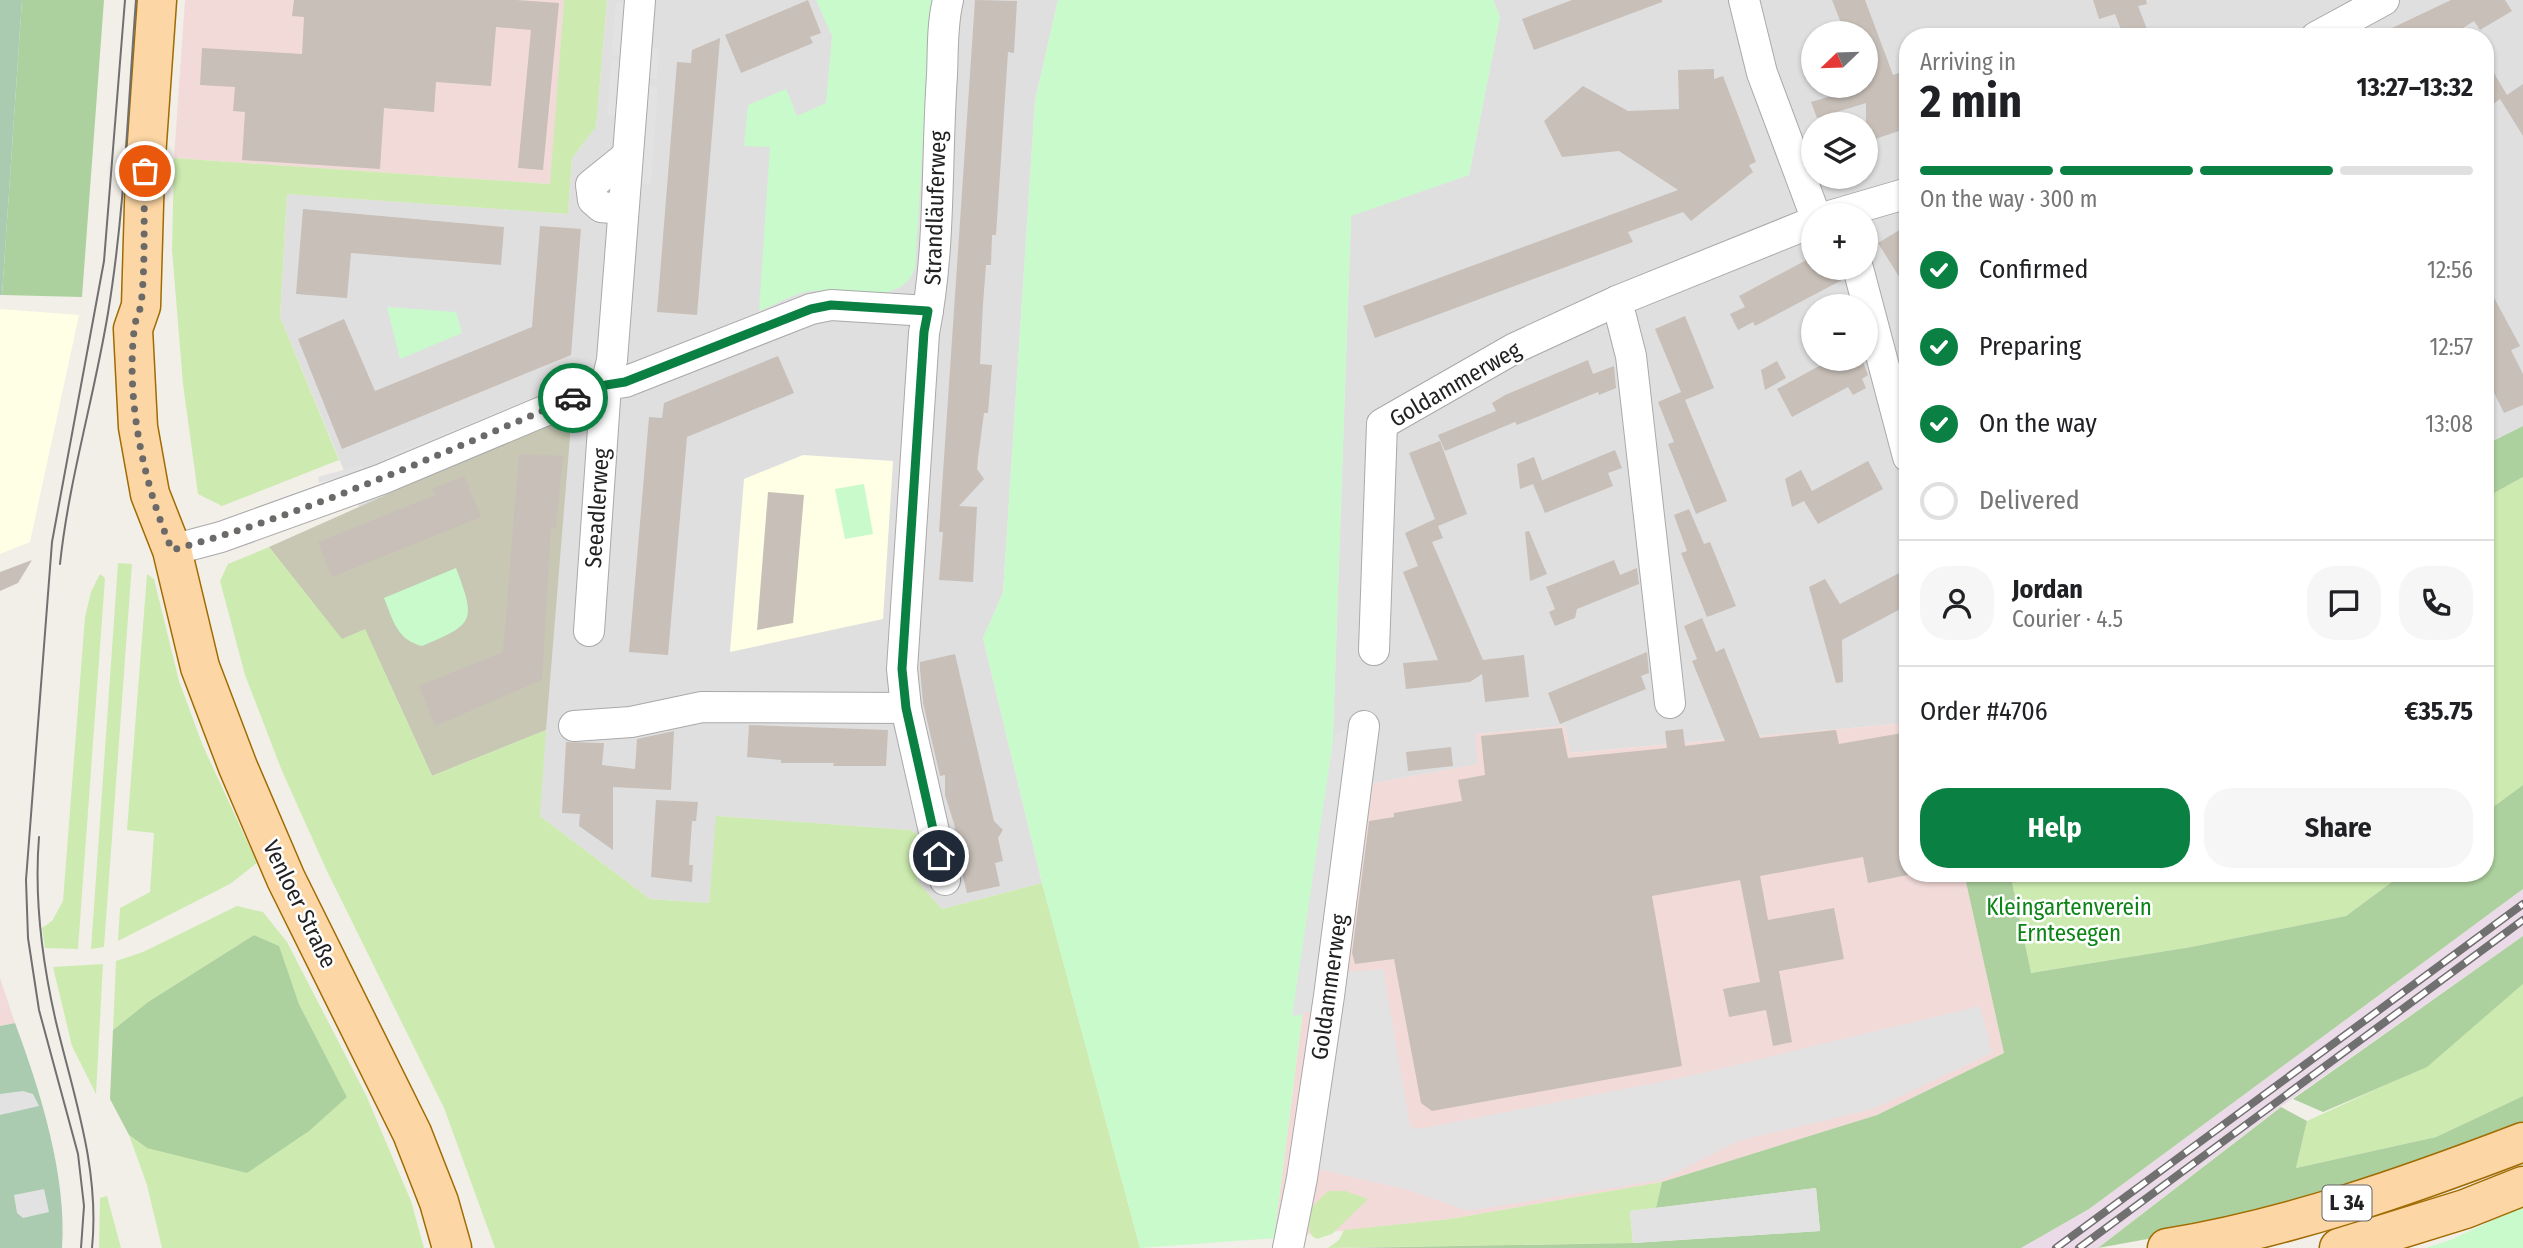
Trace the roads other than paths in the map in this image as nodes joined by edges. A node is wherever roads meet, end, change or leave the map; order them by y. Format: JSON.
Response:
{"nodes":[{"id":1,"x":157,"y":0,"type":"edge"},
{"id":2,"x":640,"y":0,"type":"edge"},
{"id":3,"x":948,"y":0,"type":"edge"},
{"id":4,"x":1745,"y":0,"type":"edge"},
{"id":5,"x":2384,"y":0,"type":"edge"},
{"id":6,"x":2333,"y":28,"type":"edge"},
{"id":7,"x":1899,"y":196,"type":"edge"},
{"id":8,"x":1821,"y":203,"type":"edge"},
{"id":9,"x":1873,"y":203,"type":"edge"},
{"id":10,"x":1801,"y":227,"type":"edge"},
{"id":11,"x":1861,"y":280,"type":"edge"},
{"id":12,"x":1617,"y":301,"type":"junction"},
{"id":13,"x":928,"y":311,"type":"junction"},
{"id":14,"x":606,"y":385,"type":"junction"},
{"id":15,"x":1899,"y":423,"type":"edge"},
{"id":16,"x":172,"y":550,"type":"junction"},
{"id":17,"x":589,"y":631,"type":"dead end"},
{"id":18,"x":1374,"y":650,"type":"dead end"},
{"id":19,"x":1670,"y":703,"type":"dead end"},
{"id":20,"x":906,"y":708,"type":"junction"},
{"id":21,"x":574,"y":726,"type":"dead end"},
{"id":22,"x":1364,"y":726,"type":"dead end"},
{"id":23,"x":945,"y":880,"type":"dead end"},
{"id":24,"x":2523,"y":1142,"type":"edge"},
{"id":25,"x":2523,"y":1186,"type":"edge"},
{"id":26,"x":452,"y":1248,"type":"edge"},
{"id":27,"x":1288,"y":1248,"type":"edge"},
{"id":28,"x":2167,"y":1248,"type":"edge"},
{"id":29,"x":2339,"y":1248,"type":"edge"}],
"edges":[{"from":1,"to":16,"type":"main road","name":"Venloer Straße"},
{"from":2,"to":14,"type":"street","name":"Seeadlerweg"},
{"from":3,"to":13,"type":"street","name":"Strandläuferweg"},
{"from":4,"to":8,"type":"street"},
{"from":5,"to":6,"type":"street"},
{"from":7,"to":9,"type":"street","name":"Goldammerweg"},
{"from":10,"to":12,"type":"street","name":"Goldammerweg"},
{"from":11,"to":15,"type":"street"},
{"from":12,"to":18,"type":"street","name":"Goldammerweg"},
{"from":12,"to":19,"type":"street"},
{"from":13,"to":14,"type":"street"},
{"from":13,"to":20,"type":"street","name":"Strandläuferweg"},
{"from":14,"to":16,"type":"street"},
{"from":14,"to":17,"type":"street","name":"Seeadlerweg"},
{"from":16,"to":26,"type":"main road","name":"Venloer Straße"},
{"from":20,"to":21,"type":"street"},
{"from":20,"to":23,"type":"street","name":"Strandläuferweg"},
{"from":22,"to":27,"type":"street","name":"Goldammerweg"},
{"from":24,"to":28,"type":"main road","number":"L 34"},
{"from":25,"to":29,"type":"main road","number":"L 34"}]}
